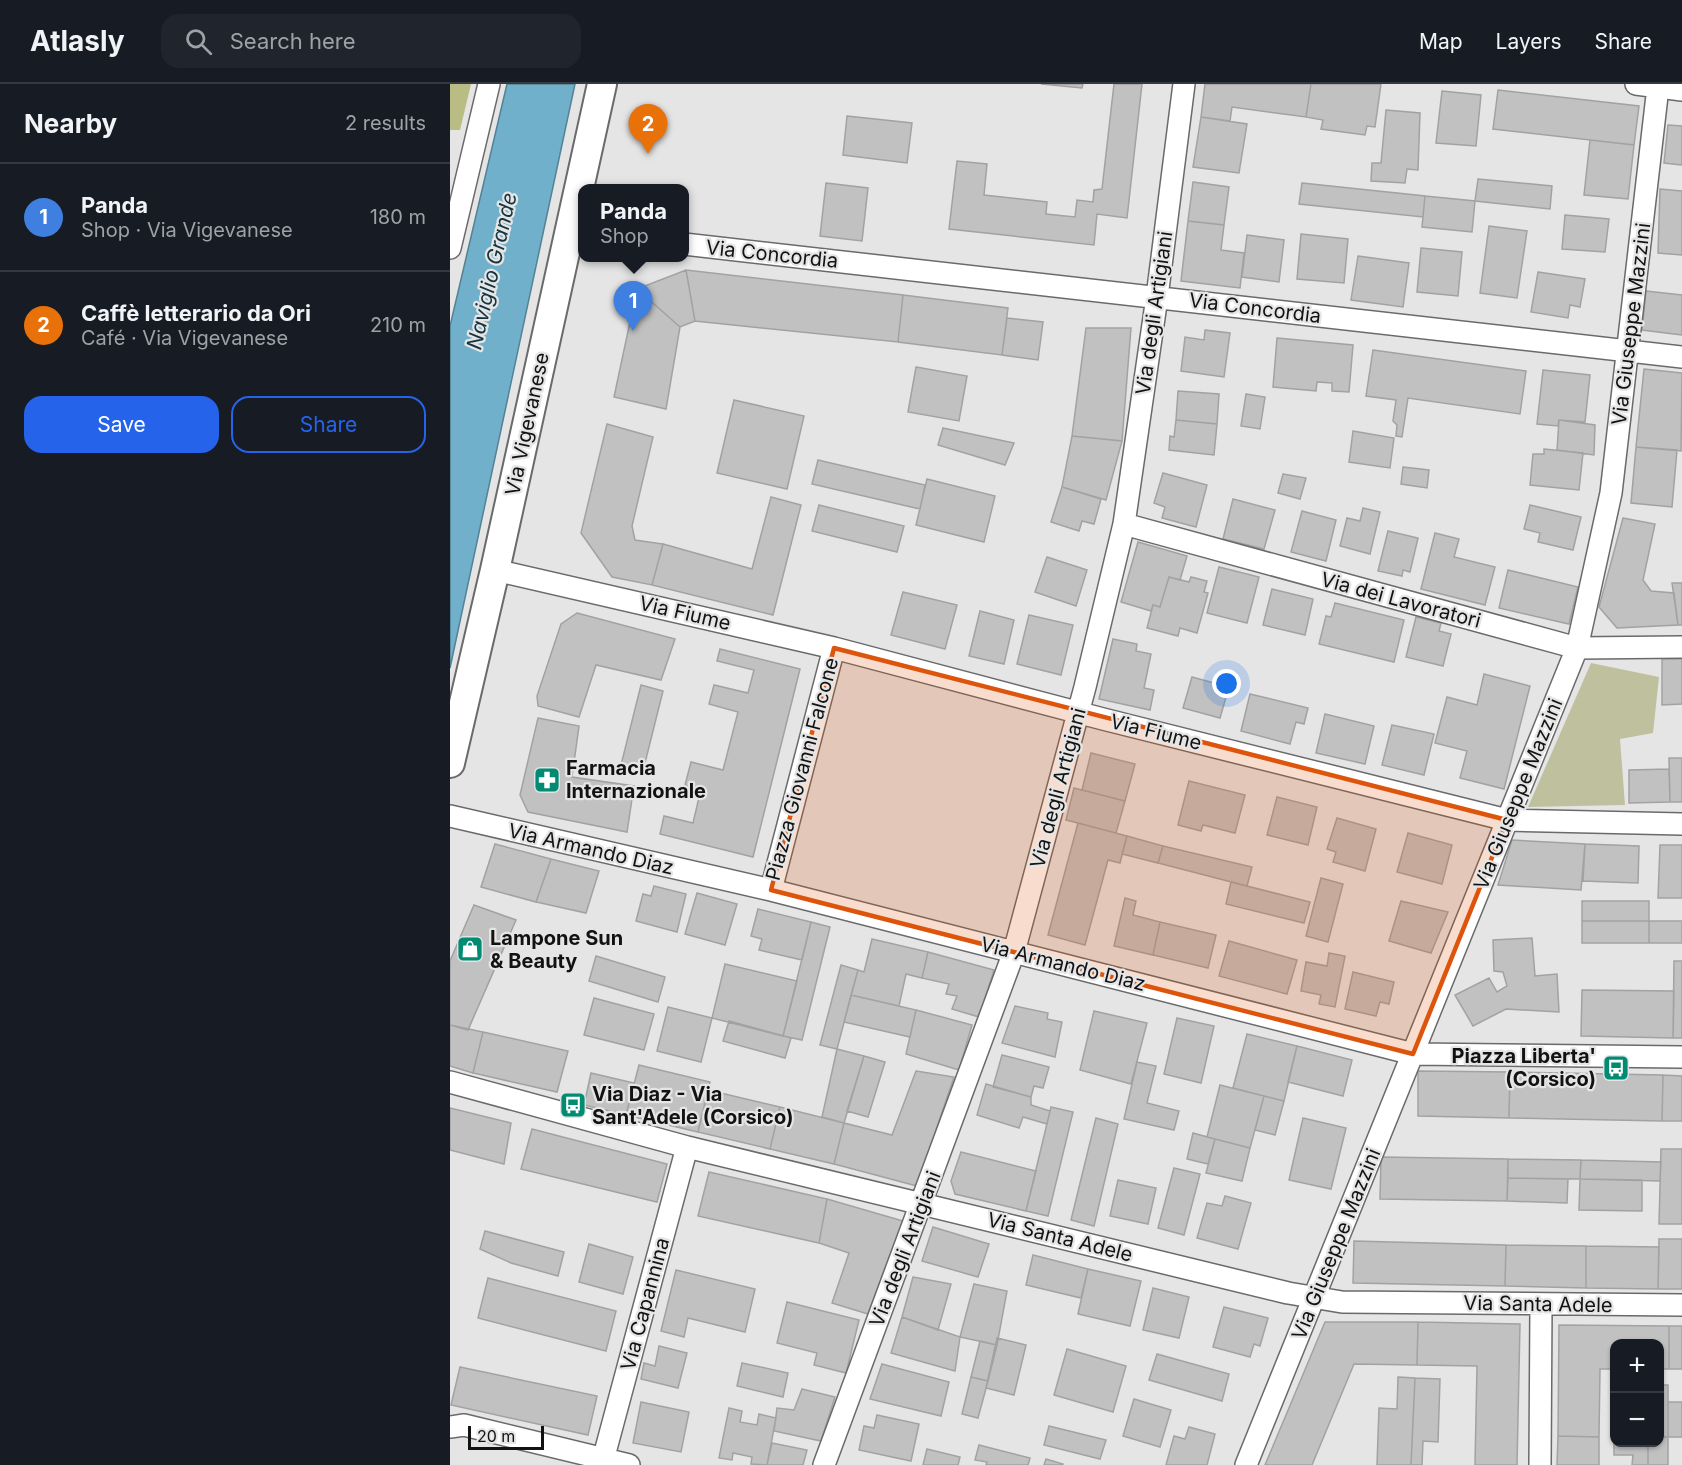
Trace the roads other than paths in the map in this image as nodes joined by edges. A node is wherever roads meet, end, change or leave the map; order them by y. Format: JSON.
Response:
{"nodes":[{"id":1,"x":489,"y":84,"type":"edge"},
{"id":2,"x":602,"y":84,"type":"edge"},
{"id":3,"x":1184,"y":84,"type":"edge"},
{"id":4,"x":1636,"y":84,"type":"edge"},
{"id":5,"x":1658,"y":87,"type":"junction"},
{"id":6,"x":1682,"y":90,"type":"edge"},
{"id":7,"x":584,"y":184,"type":"edge"},
{"id":8,"x":576,"y":230,"type":"edge"},
{"id":9,"x":689,"y":245,"type":"edge"},
{"id":10,"x":450,"y":248,"type":"edge"},
{"id":11,"x":1157,"y":297,"type":"junction"},
{"id":12,"x":1627,"y":351,"type":"junction"},
{"id":13,"x":1682,"y":357,"type":"edge"},
{"id":14,"x":1124,"y":524,"type":"junction"},
{"id":15,"x":495,"y":570,"type":"junction"},
{"id":16,"x":1682,"y":647,"type":"edge"},
{"id":17,"x":834,"y":648,"type":"junction"},
{"id":18,"x":1577,"y":648,"type":"junction"},
{"id":19,"x":1078,"y":712,"type":"junction"},
{"id":20,"x":450,"y":763,"type":"edge"},
{"id":21,"x":450,"y":816,"type":"edge"},
{"id":22,"x":1507,"y":820,"type":"junction"},
{"id":23,"x":1682,"y":824,"type":"edge"},
{"id":24,"x":771,"y":890,"type":"junction"},
{"id":25,"x":1014,"y":952,"type":"junction"},
{"id":26,"x":1413,"y":1054,"type":"junction"},
{"id":27,"x":1682,"y":1057,"type":"edge"},
{"id":28,"x":450,"y":1082,"type":"edge"},
{"id":29,"x":687,"y":1147,"type":"junction"},
{"id":30,"x":922,"y":1204,"type":"junction"},
{"id":31,"x":1315,"y":1295,"type":"junction"},
{"id":32,"x":1541,"y":1304,"type":"junction"},
{"id":33,"x":1682,"y":1305,"type":"edge"},
{"id":34,"x":450,"y":1427,"type":"edge"},
{"id":35,"x":603,"y":1460,"type":"junction"},
{"id":36,"x":629,"y":1465,"type":"edge"},
{"id":37,"x":824,"y":1465,"type":"edge"},
{"id":38,"x":1246,"y":1465,"type":"edge"},
{"id":39,"x":1540,"y":1465,"type":"edge"}],
"edges":[{"from":1,"to":10,"type":"street"},
{"from":2,"to":7,"type":"main road","name":"Via Vigevanese"},
{"from":3,"to":11,"type":"street","name":"Via degli Artigiani"},
{"from":4,"to":5,"type":"street"},
{"from":5,"to":6,"type":"street"},
{"from":5,"to":12,"type":"street","name":"Via Giuseppe Mazzini"},
{"from":8,"to":15,"type":"main road","name":"Via Vigevanese"},
{"from":9,"to":11,"type":"street","name":"Via Concordia"},
{"from":11,"to":12,"type":"street","name":"Via Concordia"},
{"from":11,"to":14,"type":"street","name":"Via degli Artigiani"},
{"from":12,"to":13,"type":"street","name":"Via Concordia"},
{"from":12,"to":18,"type":"street","name":"Via Giuseppe Mazzini"},
{"from":14,"to":18,"type":"street","name":"Via dei Lavoratori"},
{"from":14,"to":19,"type":"street","name":"Via degli Artigiani"},
{"from":15,"to":17,"type":"street","name":"Via Fiume"},
{"from":15,"to":20,"type":"main road","name":"Via Vigevanese"},
{"from":16,"to":18,"type":"street","name":"Via dei Lavoratori"},
{"from":17,"to":19,"type":"street","name":"Via Fiume"},
{"from":17,"to":24,"type":"street","name":"Piazza Giovanni Falcone"},
{"from":18,"to":22,"type":"street","name":"Via Giuseppe Mazzini"},
{"from":19,"to":22,"type":"street","name":"Via Fiume"},
{"from":19,"to":25,"type":"street","name":"Via degli Artigiani"},
{"from":21,"to":24,"type":"street","name":"Via Armando Diaz"},
{"from":22,"to":23,"type":"street","name":"Via Fiume"},
{"from":22,"to":26,"type":"street","name":"Via Giuseppe Mazzini"},
{"from":24,"to":25,"type":"street","name":"Via Armando Diaz"},
{"from":25,"to":26,"type":"street","name":"Via Armando Diaz"},
{"from":25,"to":30,"type":"street","name":"Via degli Artigiani"},
{"from":26,"to":27,"type":"street","name":"Via Armando Diaz"},
{"from":26,"to":31,"type":"street","name":"Via Giuseppe Mazzini"},
{"from":28,"to":29,"type":"street","name":"Via Santa Adele"},
{"from":29,"to":30,"type":"street","name":"Via Santa Adele"},
{"from":29,"to":35,"type":"street","name":"Via Capannina"},
{"from":30,"to":31,"type":"street","name":"Via Santa Adele"},
{"from":30,"to":37,"type":"street","name":"Via degli Artigiani"},
{"from":31,"to":32,"type":"street","name":"Via Santa Adele"},
{"from":31,"to":38,"type":"street","name":"Via Giuseppe Mazzini"},
{"from":32,"to":33,"type":"street","name":"Via Santa Adele"},
{"from":32,"to":39,"type":"street"},
{"from":34,"to":35,"type":"street"},
{"from":35,"to":36,"type":"street"}]}
